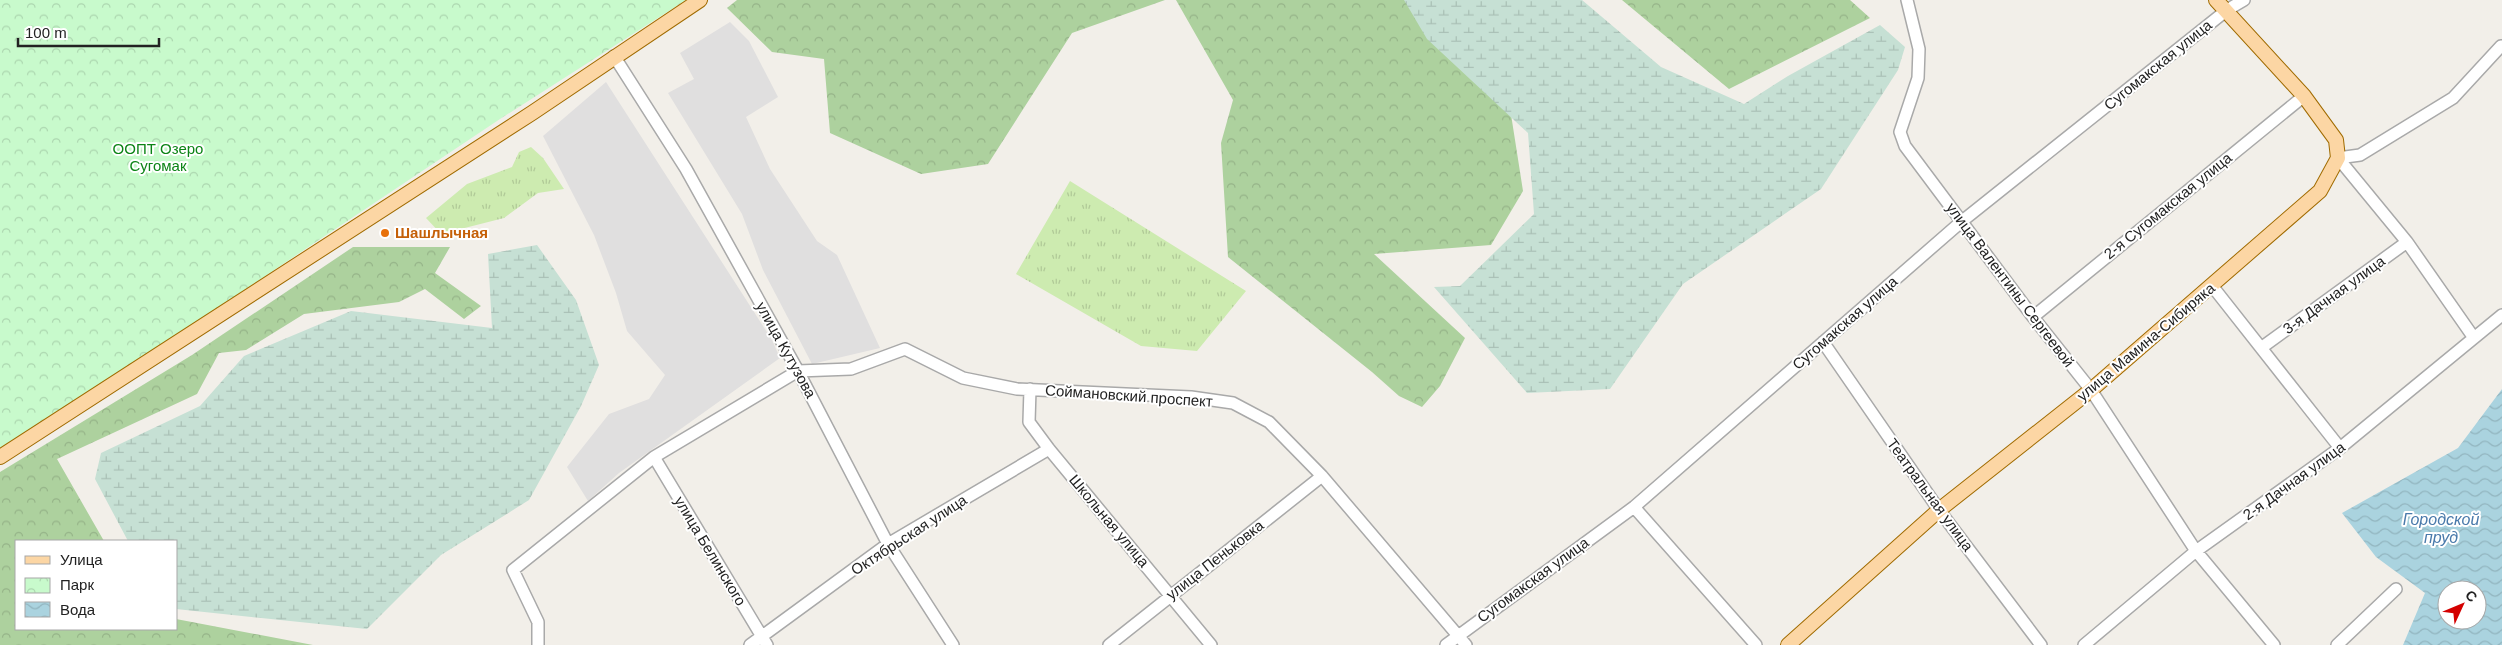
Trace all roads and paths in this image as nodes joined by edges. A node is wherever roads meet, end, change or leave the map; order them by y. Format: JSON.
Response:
{"nodes":[{"id":1,"x":700,"y":0,"type":"edge"},
{"id":2,"x":1907,"y":0,"type":"edge"},
{"id":3,"x":2216,"y":0,"type":"edge"},
{"id":4,"x":2244,"y":0,"type":"edge"},
{"id":5,"x":2227,"y":10,"type":"junction"},
{"id":6,"x":2501,"y":46,"type":"dead end"},
{"id":7,"x":614,"y":56,"type":"junction"},
{"id":8,"x":2304,"y":96,"type":"junction"},
{"id":9,"x":2338,"y":158,"type":"junction"},
{"id":10,"x":1961,"y":222,"type":"junction"},
{"id":11,"x":2407,"y":242,"type":"junction"},
{"id":12,"x":2213,"y":287,"type":"junction"},
{"id":13,"x":2502,"y":315,"type":"edge"},
{"id":14,"x":2032,"y":317,"type":"junction"},
{"id":15,"x":2474,"y":338,"type":"junction"},
{"id":16,"x":1823,"y":342,"type":"junction"},
{"id":17,"x":2261,"y":348,"type":"junction"},
{"id":18,"x":798,"y":371,"type":"junction"},
{"id":19,"x":1030,"y":389,"type":"junction"},
{"id":20,"x":2091,"y":390,"type":"junction"},
{"id":21,"x":2340,"y":448,"type":"junction"},
{"id":22,"x":1049,"y":449,"type":"junction"},
{"id":23,"x":0,"y":457,"type":"edge"},
{"id":24,"x":654,"y":457,"type":"junction"},
{"id":25,"x":1322,"y":476,"type":"junction"},
{"id":26,"x":1634,"y":506,"type":"junction"},
{"id":27,"x":1939,"y":510,"type":"junction"},
{"id":28,"x":888,"y":544,"type":"junction"},
{"id":29,"x":2196,"y":551,"type":"junction"},
{"id":30,"x":2396,"y":589,"type":"dead end"},
{"id":31,"x":1170,"y":595,"type":"junction"},
{"id":32,"x":1458,"y":635,"type":"junction"},
{"id":33,"x":764,"y":641,"type":"edge"},
{"id":34,"x":538,"y":645,"type":"edge"},
{"id":35,"x":750,"y":645,"type":"edge"},
{"id":36,"x":953,"y":645,"type":"edge"},
{"id":37,"x":1109,"y":645,"type":"edge"},
{"id":38,"x":1212,"y":645,"type":"edge"},
{"id":39,"x":1446,"y":645,"type":"edge"},
{"id":40,"x":1466,"y":645,"type":"edge"},
{"id":41,"x":1756,"y":645,"type":"edge"},
{"id":42,"x":1788,"y":645,"type":"edge"},
{"id":43,"x":2040,"y":645,"type":"edge"},
{"id":44,"x":2084,"y":645,"type":"edge"},
{"id":45,"x":2274,"y":645,"type":"edge"},
{"id":46,"x":2337,"y":645,"type":"edge"}],
"edges":[{"from":1,"to":7,"type":"main road"},
{"from":2,"to":10,"type":"street","name":"улица Валентины Сергеевой"},
{"from":3,"to":5,"type":"main road"},
{"from":4,"to":5,"type":"street","name":"Сугомакская улица"},
{"from":5,"to":8,"type":"main road"},
{"from":5,"to":10,"type":"street","name":"Сугомакская улица"},
{"from":6,"to":9,"type":"street"},
{"from":7,"to":18,"type":"street","name":"улица Кутузова"},
{"from":7,"to":23,"type":"main road"},
{"from":8,"to":9,"type":"main road"},
{"from":8,"to":14,"type":"street","name":"2-я Сугомакская улица"},
{"from":9,"to":11,"type":"street"},
{"from":9,"to":12,"type":"main road","name":"улица Мамина-Сибиряка"},
{"from":10,"to":14,"type":"street","name":"улица Валентины Сергеевой"},
{"from":10,"to":16,"type":"street","name":"Сугомакская улица"},
{"from":11,"to":15,"type":"street"},
{"from":11,"to":17,"type":"street","name":"3-я Дачная улица"},
{"from":12,"to":17,"type":"street"},
{"from":12,"to":20,"type":"main road","name":"улица Мамина-Сибиряка"},
{"from":13,"to":15,"type":"street","name":"2-я Дачная улица"},
{"from":14,"to":20,"type":"street","name":"улица Валентины Сергеевой"},
{"from":15,"to":21,"type":"street","name":"2-я Дачная улица"},
{"from":16,"to":26,"type":"street","name":"Сугомакская улица"},
{"from":16,"to":27,"type":"street","name":"Театральная улица"},
{"from":17,"to":21,"type":"street"},
{"from":18,"to":19,"type":"street","name":"Соймановский проспект"},
{"from":18,"to":24,"type":"street"},
{"from":18,"to":28,"type":"street","name":"улица Кутузова"},
{"from":19,"to":22,"type":"street","name":"Школьная улица"},
{"from":19,"to":25,"type":"street","name":"Соймановский проспект"},
{"from":20,"to":27,"type":"main road","name":"улица Мамина-Сибиряка"},
{"from":20,"to":29,"type":"street","name":"улица Валентины Сергеевой"},
{"from":21,"to":29,"type":"street","name":"2-я Дачная улица"},
{"from":22,"to":28,"type":"street","name":"Октябрьская улица"},
{"from":22,"to":31,"type":"street","name":"Школьная улица"},
{"from":24,"to":33,"type":"street","name":"улица Белинского"},
{"from":24,"to":34,"type":"street"},
{"from":25,"to":31,"type":"street","name":"улица Пеньковка"},
{"from":25,"to":32,"type":"street","name":"Соймановский проспект"},
{"from":26,"to":32,"type":"street","name":"Сугомакская улица"},
{"from":26,"to":41,"type":"street"},
{"from":27,"to":42,"type":"main road","name":"улица Мамина-Сибиряка"},
{"from":27,"to":43,"type":"street","name":"Театральная улица"},
{"from":28,"to":33,"type":"street","name":"Октябрьская улица"},
{"from":28,"to":36,"type":"street","name":"улица Кутузова"},
{"from":29,"to":44,"type":"street","name":"2-я Дачная улица"},
{"from":29,"to":45,"type":"street","name":"улица Валентины Сергеевой"},
{"from":30,"to":46,"type":"street"},
{"from":31,"to":37,"type":"street","name":"улица Пеньковка"},
{"from":31,"to":38,"type":"street","name":"Школьная улица"},
{"from":32,"to":39,"type":"street","name":"Сугомакская улица"},
{"from":32,"to":40,"type":"street","name":"Соймановский проспект"},
{"from":33,"to":35,"type":"street","name":"Октябрьская улица"}]}
